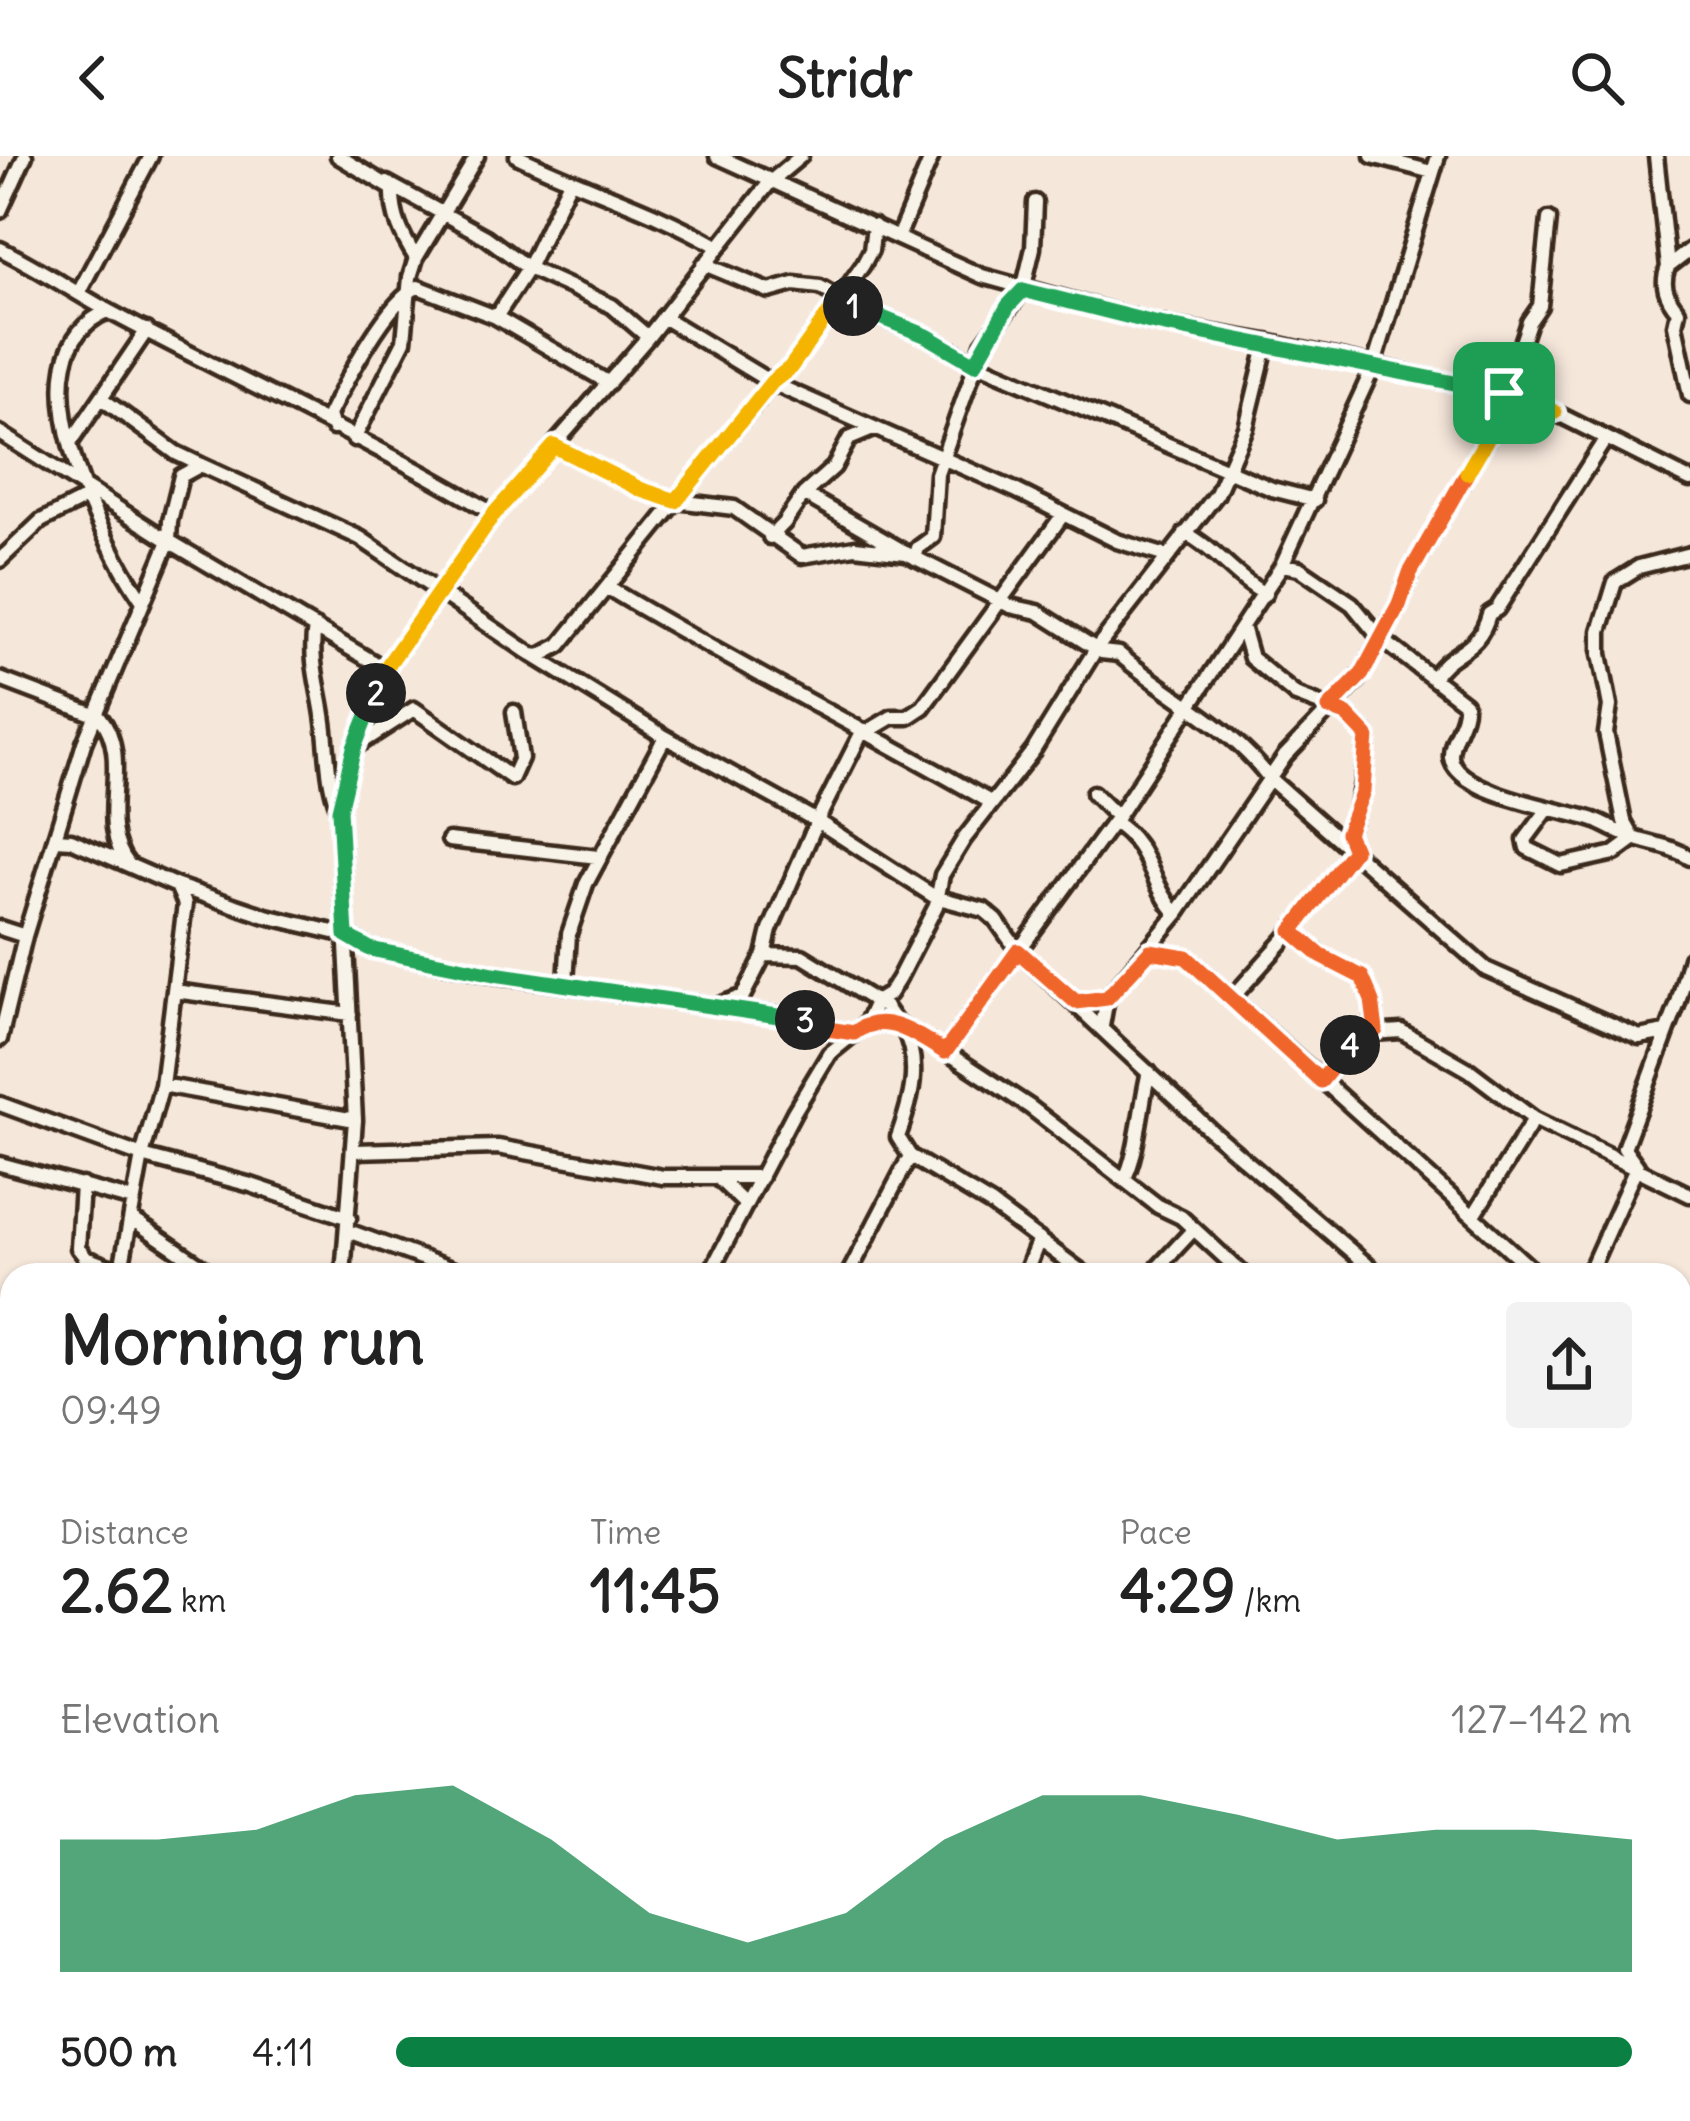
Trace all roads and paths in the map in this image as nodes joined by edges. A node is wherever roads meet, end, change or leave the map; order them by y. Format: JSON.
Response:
{"nodes":[{"id":1,"x":151,"y":156,"type":"edge"},
{"id":2,"x":338,"y":156,"type":"edge"},
{"id":3,"x":477,"y":156,"type":"edge"},
{"id":4,"x":517,"y":156,"type":"edge"},
{"id":5,"x":718,"y":156,"type":"edge"},
{"id":6,"x":800,"y":156,"type":"edge"},
{"id":7,"x":932,"y":156,"type":"edge"},
{"id":8,"x":1372,"y":156,"type":"edge"},
{"id":9,"x":1438,"y":156,"type":"edge"},
{"id":10,"x":1656,"y":156,"type":"edge"},
{"id":11,"x":21,"y":157,"type":"edge"},
{"id":12,"x":1413,"y":160,"type":"edge"},
{"id":13,"x":1432,"y":172,"type":"junction"},
{"id":14,"x":570,"y":181,"type":"junction"},
{"id":15,"x":386,"y":182,"type":"junction"},
{"id":16,"x":770,"y":182,"type":"junction"},
{"id":17,"x":1035,"y":202,"type":"dead end"},
{"id":18,"x":0,"y":211,"type":"edge"},
{"id":19,"x":442,"y":215,"type":"junction"},
{"id":20,"x":1549,"y":219,"type":"dead end"},
{"id":21,"x":874,"y":226,"type":"junction"},
{"id":22,"x":899,"y":235,"type":"junction"},
{"id":23,"x":718,"y":246,"type":"junction"},
{"id":24,"x":0,"y":249,"type":"edge"},
{"id":25,"x":1690,"y":250,"type":"edge"},
{"id":26,"x":416,"y":258,"type":"junction"},
{"id":27,"x":704,"y":264,"type":"junction"},
{"id":28,"x":1668,"y":267,"type":"junction"},
{"id":29,"x":528,"y":268,"type":"junction"},
{"id":30,"x":409,"y":290,"type":"junction"},
{"id":31,"x":1023,"y":290,"type":"junction"},
{"id":32,"x":79,"y":292,"type":"junction"},
{"id":33,"x":840,"y":298,"type":"junction"},
{"id":34,"x":1678,"y":310,"type":"junction"},
{"id":35,"x":108,"y":311,"type":"junction"},
{"id":36,"x":496,"y":317,"type":"junction"},
{"id":37,"x":663,"y":317,"type":"junction"},
{"id":38,"x":1690,"y":326,"type":"edge"},
{"id":39,"x":147,"y":330,"type":"junction"},
{"id":40,"x":648,"y":337,"type":"junction"},
{"id":41,"x":1267,"y":343,"type":"junction"},
{"id":42,"x":975,"y":364,"type":"junction"},
{"id":43,"x":1373,"y":368,"type":"junction"},
{"id":44,"x":772,"y":382,"type":"junction"},
{"id":45,"x":609,"y":383,"type":"junction"},
{"id":46,"x":1504,"y":393,"type":"junction"},
{"id":47,"x":1690,"y":395,"type":"edge"},
{"id":48,"x":101,"y":398,"type":"junction"},
{"id":49,"x":1555,"y":412,"type":"junction"},
{"id":50,"x":333,"y":428,"type":"junction"},
{"id":51,"x":873,"y":430,"type":"junction"},
{"id":52,"x":0,"y":433,"type":"edge"},
{"id":53,"x":1606,"y":438,"type":"junction"},
{"id":54,"x":353,"y":439,"type":"junction"},
{"id":55,"x":70,"y":443,"type":"junction"},
{"id":56,"x":554,"y":446,"type":"junction"},
{"id":57,"x":943,"y":458,"type":"junction"},
{"id":58,"x":201,"y":465,"type":"junction"},
{"id":59,"x":1226,"y":468,"type":"junction"},
{"id":60,"x":1690,"y":478,"type":"edge"},
{"id":61,"x":84,"y":492,"type":"junction"},
{"id":62,"x":804,"y":494,"type":"junction"},
{"id":63,"x":1315,"y":500,"type":"junction"},
{"id":64,"x":676,"y":501,"type":"junction"},
{"id":65,"x":494,"y":514,"type":"junction"},
{"id":66,"x":1062,"y":516,"type":"junction"},
{"id":67,"x":1186,"y":532,"type":"junction"},
{"id":68,"x":770,"y":537,"type":"junction"},
{"id":69,"x":170,"y":541,"type":"junction"},
{"id":70,"x":1690,"y":554,"type":"edge"},
{"id":71,"x":910,"y":555,"type":"junction"},
{"id":72,"x":1166,"y":556,"type":"junction"},
{"id":73,"x":0,"y":560,"type":"edge"},
{"id":74,"x":1282,"y":565,"type":"junction"},
{"id":75,"x":608,"y":588,"type":"junction"},
{"id":76,"x":440,"y":590,"type":"junction"},
{"id":77,"x":1265,"y":594,"type":"junction"},
{"id":78,"x":1000,"y":599,"type":"junction"},
{"id":79,"x":142,"y":600,"type":"junction"},
{"id":80,"x":315,"y":627,"type":"junction"},
{"id":81,"x":1243,"y":629,"type":"junction"},
{"id":82,"x":1380,"y":638,"type":"junction"},
{"id":83,"x":1096,"y":649,"type":"junction"},
{"id":84,"x":532,"y":656,"type":"junction"},
{"id":85,"x":385,"y":669,"type":"junction"},
{"id":86,"x":1433,"y":678,"type":"junction"},
{"id":87,"x":0,"y":679,"type":"edge"},
{"id":88,"x":1191,"y":705,"type":"junction"},
{"id":89,"x":1329,"y":708,"type":"junction"},
{"id":90,"x":514,"y":712,"type":"dead end"},
{"id":91,"x":97,"y":716,"type":"junction"},
{"id":92,"x":869,"y":731,"type":"junction"},
{"id":93,"x":665,"y":736,"type":"junction"},
{"id":94,"x":354,"y":748,"type":"junction"},
{"id":95,"x":1270,"y":779,"type":"junction"},
{"id":96,"x":1093,"y":793,"type":"dead end"},
{"id":97,"x":992,"y":803,"type":"junction"},
{"id":98,"x":1548,"y":809,"type":"junction"},
{"id":99,"x":339,"y":810,"type":"junction"},
{"id":100,"x":1115,"y":820,"type":"junction"},
{"id":101,"x":817,"y":821,"type":"junction"},
{"id":102,"x":56,"y":839,"type":"junction"},
{"id":103,"x":1634,"y":839,"type":"junction"},
{"id":104,"x":449,"y":840,"type":"dead end"},
{"id":105,"x":1354,"y":850,"type":"junction"},
{"id":106,"x":598,"y":857,"type":"junction"},
{"id":107,"x":1690,"y":858,"type":"edge"},
{"id":108,"x":130,"y":866,"type":"junction"},
{"id":109,"x":177,"y":886,"type":"junction"},
{"id":110,"x":935,"y":897,"type":"junction"},
{"id":111,"x":1178,"y":914,"type":"junction"},
{"id":112,"x":0,"y":928,"type":"edge"},
{"id":113,"x":1292,"y":931,"type":"junction"},
{"id":114,"x":346,"y":935,"type":"junction"},
{"id":115,"x":26,"y":936,"type":"junction"},
{"id":116,"x":1018,"y":951,"type":"junction"},
{"id":117,"x":1150,"y":951,"type":"junction"},
{"id":118,"x":764,"y":956,"type":"junction"},
{"id":119,"x":1690,"y":958,"type":"edge"},
{"id":120,"x":566,"y":983,"type":"junction"},
{"id":121,"x":174,"y":991,"type":"junction"},
{"id":122,"x":743,"y":996,"type":"junction"},
{"id":123,"x":1107,"y":998,"type":"junction"},
{"id":124,"x":1232,"y":998,"type":"junction"},
{"id":125,"x":876,"y":1002,"type":"junction"},
{"id":126,"x":1076,"y":1002,"type":"junction"},
{"id":127,"x":718,"y":1006,"type":"junction"},
{"id":128,"x":753,"y":1011,"type":"junction"},
{"id":129,"x":350,"y":1014,"type":"junction"},
{"id":130,"x":900,"y":1025,"type":"junction"},
{"id":131,"x":1102,"y":1027,"type":"junction"},
{"id":132,"x":860,"y":1028,"type":"junction"},
{"id":133,"x":1376,"y":1030,"type":"junction"},
{"id":134,"x":1666,"y":1032,"type":"junction"},
{"id":135,"x":1639,"y":1037,"type":"junction"},
{"id":136,"x":0,"y":1039,"type":"edge"},
{"id":137,"x":945,"y":1052,"type":"junction"},
{"id":138,"x":1654,"y":1061,"type":"junction"},
{"id":139,"x":1149,"y":1072,"type":"junction"},
{"id":140,"x":1321,"y":1081,"type":"junction"},
{"id":141,"x":162,"y":1084,"type":"junction"},
{"id":142,"x":0,"y":1104,"type":"edge"},
{"id":143,"x":1534,"y":1119,"type":"junction"},
{"id":144,"x":355,"y":1120,"type":"junction"},
{"id":145,"x":355,"y":1151,"type":"junction"},
{"id":146,"x":142,"y":1156,"type":"junction"},
{"id":147,"x":910,"y":1156,"type":"junction"},
{"id":148,"x":0,"y":1164,"type":"edge"},
{"id":149,"x":1637,"y":1166,"type":"junction"},
{"id":150,"x":761,"y":1177,"type":"junction"},
{"id":151,"x":1124,"y":1179,"type":"junction"},
{"id":152,"x":720,"y":1180,"type":"junction"},
{"id":153,"x":82,"y":1185,"type":"junction"},
{"id":154,"x":1690,"y":1195,"type":"edge"},
{"id":155,"x":133,"y":1200,"type":"junction"},
{"id":156,"x":746,"y":1205,"type":"junction"},
{"id":157,"x":1474,"y":1215,"type":"junction"},
{"id":158,"x":132,"y":1219,"type":"junction"},
{"id":159,"x":349,"y":1224,"type":"junction"},
{"id":160,"x":1193,"y":1230,"type":"junction"},
{"id":161,"x":1039,"y":1239,"type":"junction"},
{"id":162,"x":97,"y":1263,"type":"edge"},
{"id":163,"x":122,"y":1263,"type":"edge"},
{"id":164,"x":196,"y":1263,"type":"edge"},
{"id":165,"x":344,"y":1263,"type":"edge"},
{"id":166,"x":440,"y":1263,"type":"edge"},
{"id":167,"x":715,"y":1263,"type":"edge"},
{"id":168,"x":854,"y":1263,"type":"edge"},
{"id":169,"x":1029,"y":1263,"type":"edge"},
{"id":170,"x":1070,"y":1263,"type":"edge"},
{"id":171,"x":1161,"y":1263,"type":"edge"},
{"id":172,"x":1230,"y":1263,"type":"edge"},
{"id":173,"x":1365,"y":1263,"type":"edge"},
{"id":174,"x":1525,"y":1263,"type":"edge"},
{"id":175,"x":1593,"y":1263,"type":"edge"}],
"edges":[{"from":1,"to":32,"type":"street"},
{"from":2,"to":15,"type":"street"},
{"from":3,"to":19,"type":"street"},
{"from":4,"to":14,"type":"street"},
{"from":5,"to":16,"type":"street"},
{"from":6,"to":16,"type":"street"},
{"from":7,"to":22,"type":"street"},
{"from":8,"to":12,"type":"street"},
{"from":9,"to":13,"type":"street"},
{"from":10,"to":28,"type":"street"},
{"from":11,"to":18,"type":"street"},
{"from":12,"to":13,"type":"street"},
{"from":13,"to":43,"type":"street"},
{"from":14,"to":23,"type":"street"},
{"from":14,"to":29,"type":"street"},
{"from":15,"to":19,"type":"street"},
{"from":15,"to":26,"type":"street"},
{"from":16,"to":21,"type":"street"},
{"from":16,"to":23,"type":"street"},
{"from":17,"to":31,"type":"street"},
{"from":19,"to":26,"type":"street"},
{"from":19,"to":29,"type":"street"},
{"from":20,"to":46,"type":"street"},
{"from":21,"to":22,"type":"street"},
{"from":21,"to":33,"type":"street"},
{"from":22,"to":31,"type":"street"},
{"from":23,"to":27,"type":"street"},
{"from":24,"to":32,"type":"street"},
{"from":25,"to":28,"type":"street"},
{"from":26,"to":30,"type":"street"},
{"from":27,"to":33,"type":"street"},
{"from":27,"to":37,"type":"street"},
{"from":28,"to":34,"type":"street"},
{"from":29,"to":36,"type":"street"},
{"from":29,"to":40,"type":"street"},
{"from":30,"to":36,"type":"street"},
{"from":30,"to":50,"type":"street"},
{"from":30,"to":54,"type":"street"},
{"from":31,"to":41,"type":"street"},
{"from":31,"to":42,"type":"street"},
{"from":32,"to":35,"type":"street"},
{"from":33,"to":42,"type":"street"},
{"from":33,"to":44,"type":"street"},
{"from":34,"to":38,"type":"street"},
{"from":34,"to":47,"type":"street"},
{"from":35,"to":39,"type":"street"},
{"from":35,"to":55,"type":"street"},
{"from":36,"to":45,"type":"street"},
{"from":37,"to":40,"type":"street"},
{"from":37,"to":44,"type":"street"},
{"from":39,"to":48,"type":"street"},
{"from":39,"to":50,"type":"street"},
{"from":40,"to":45,"type":"street"},
{"from":41,"to":43,"type":"street"},
{"from":41,"to":59,"type":"street"},
{"from":42,"to":57,"type":"street"},
{"from":42,"to":59,"type":"street"},
{"from":43,"to":46,"type":"street"},
{"from":43,"to":63,"type":"street"},
{"from":44,"to":51,"type":"street"},
{"from":44,"to":64,"type":"street"},
{"from":45,"to":56,"type":"street"},
{"from":46,"to":49,"type":"street"},
{"from":48,"to":55,"type":"street"},
{"from":48,"to":58,"type":"street"},
{"from":49,"to":53,"type":"street"},
{"from":49,"to":82,"type":"street"},
{"from":50,"to":54,"type":"street"},
{"from":51,"to":57,"type":"street"},
{"from":51,"to":62,"type":"street"},
{"from":52,"to":61,"type":"street"},
{"from":53,"to":60,"type":"street"},
{"from":53,"to":86,"type":"street"},
{"from":54,"to":65,"type":"street"},
{"from":55,"to":61,"type":"street"},
{"from":56,"to":64,"type":"street"},
{"from":56,"to":65,"type":"street"},
{"from":57,"to":66,"type":"street"},
{"from":57,"to":71,"type":"street"},
{"from":58,"to":69,"type":"street"},
{"from":58,"to":76,"type":"street"},
{"from":59,"to":63,"type":"street"},
{"from":59,"to":67,"type":"street"},
{"from":61,"to":69,"type":"street"},
{"from":61,"to":73,"type":"street"},
{"from":61,"to":79,"type":"street"},
{"from":62,"to":68,"type":"street"},
{"from":62,"to":71,"type":"street"},
{"from":63,"to":74,"type":"street"},
{"from":64,"to":68,"type":"street"},
{"from":64,"to":75,"type":"street"},
{"from":65,"to":76,"type":"street"},
{"from":66,"to":72,"type":"street"},
{"from":66,"to":78,"type":"street"},
{"from":67,"to":72,"type":"street"},
{"from":67,"to":77,"type":"street"},
{"from":68,"to":71,"type":"street"},
{"from":69,"to":79,"type":"street"},
{"from":69,"to":80,"type":"street"},
{"from":70,"to":103,"type":"street"},
{"from":71,"to":78,"type":"street"},
{"from":72,"to":83,"type":"street"},
{"from":74,"to":77,"type":"street"},
{"from":74,"to":82,"type":"street"},
{"from":75,"to":84,"type":"street"},
{"from":75,"to":92,"type":"street"},
{"from":76,"to":84,"type":"street"},
{"from":76,"to":85,"type":"street"},
{"from":77,"to":81,"type":"street"},
{"from":78,"to":83,"type":"street"},
{"from":78,"to":92,"type":"street"},
{"from":79,"to":91,"type":"street"},
{"from":80,"to":85,"type":"street"},
{"from":80,"to":99,"type":"street"},
{"from":81,"to":88,"type":"street"},
{"from":81,"to":89,"type":"street"},
{"from":82,"to":86,"type":"street"},
{"from":82,"to":89,"type":"street"},
{"from":83,"to":88,"type":"street"},
{"from":83,"to":97,"type":"street"},
{"from":84,"to":93,"type":"street"},
{"from":85,"to":94,"type":"street"},
{"from":86,"to":98,"type":"street"},
{"from":87,"to":91,"type":"street"},
{"from":88,"to":95,"type":"street"},
{"from":88,"to":100,"type":"street"},
{"from":89,"to":95,"type":"street"},
{"from":89,"to":105,"type":"street"},
{"from":90,"to":94,"type":"street"},
{"from":91,"to":102,"type":"street"},
{"from":91,"to":108,"type":"street"},
{"from":92,"to":97,"type":"street"},
{"from":92,"to":101,"type":"street"},
{"from":93,"to":101,"type":"street"},
{"from":93,"to":106,"type":"street"},
{"from":94,"to":99,"type":"street"},
{"from":95,"to":105,"type":"street"},
{"from":95,"to":111,"type":"street"},
{"from":96,"to":100,"type":"street"},
{"from":97,"to":110,"type":"street"},
{"from":98,"to":103,"type":"street"},
{"from":98,"to":103,"type":"street"},
{"from":99,"to":114,"type":"street"},
{"from":100,"to":111,"type":"street"},
{"from":100,"to":116,"type":"street"},
{"from":101,"to":110,"type":"street"},
{"from":101,"to":118,"type":"street"},
{"from":102,"to":108,"type":"street"},
{"from":102,"to":115,"type":"street"},
{"from":103,"to":107,"type":"street"},
{"from":104,"to":106,"type":"street"},
{"from":105,"to":113,"type":"street"},
{"from":105,"to":135,"type":"street"},
{"from":106,"to":120,"type":"street"},
{"from":108,"to":109,"type":"street"},
{"from":109,"to":114,"type":"street"},
{"from":109,"to":121,"type":"street"},
{"from":110,"to":116,"type":"street"},
{"from":110,"to":125,"type":"street"},
{"from":111,"to":117,"type":"street"},
{"from":112,"to":115,"type":"street"},
{"from":113,"to":124,"type":"street"},
{"from":113,"to":133,"type":"street"},
{"from":114,"to":120,"type":"street"},
{"from":114,"to":129,"type":"street"},
{"from":115,"to":136,"type":"street"},
{"from":116,"to":126,"type":"street"},
{"from":116,"to":137,"type":"street"},
{"from":117,"to":123,"type":"street"},
{"from":117,"to":124,"type":"street"},
{"from":118,"to":122,"type":"street"},
{"from":118,"to":125,"type":"street"},
{"from":119,"to":134,"type":"street"},
{"from":120,"to":127,"type":"street"},
{"from":121,"to":129,"type":"street"},
{"from":121,"to":141,"type":"street"},
{"from":122,"to":127,"type":"street"},
{"from":122,"to":128,"type":"street"},
{"from":123,"to":126,"type":"street"},
{"from":123,"to":131,"type":"street"},
{"from":124,"to":140,"type":"street"},
{"from":125,"to":130,"type":"street"},
{"from":125,"to":132,"type":"street"},
{"from":126,"to":131,"type":"street"},
{"from":127,"to":128,"type":"street"},
{"from":128,"to":132,"type":"street"},
{"from":129,"to":144,"type":"street"},
{"from":130,"to":132,"type":"street"},
{"from":130,"to":137,"type":"street"},
{"from":130,"to":147,"type":"street"},
{"from":131,"to":139,"type":"street"},
{"from":132,"to":150,"type":"street"},
{"from":133,"to":140,"type":"street"},
{"from":133,"to":143,"type":"street"},
{"from":134,"to":135,"type":"street"},
{"from":134,"to":138,"type":"street"},
{"from":135,"to":138,"type":"street"},
{"from":137,"to":151,"type":"street"},
{"from":138,"to":149,"type":"street"},
{"from":139,"to":151,"type":"street"},
{"from":139,"to":173,"type":"street"},
{"from":140,"to":157,"type":"street"},
{"from":141,"to":144,"type":"street"},
{"from":141,"to":146,"type":"street"},
{"from":142,"to":146,"type":"street"},
{"from":143,"to":149,"type":"street"},
{"from":143,"to":157,"type":"street"},
{"from":144,"to":145,"type":"street"},
{"from":145,"to":152,"type":"street"},
{"from":145,"to":159,"type":"street"},
{"from":146,"to":155,"type":"street"},
{"from":146,"to":159,"type":"street"},
{"from":147,"to":161,"type":"street"},
{"from":147,"to":168,"type":"street"},
{"from":148,"to":153,"type":"street"},
{"from":149,"to":154,"type":"street"},
{"from":149,"to":175,"type":"street"},
{"from":150,"to":152,"type":"street"},
{"from":150,"to":156,"type":"street"},
{"from":151,"to":160,"type":"street"},
{"from":152,"to":156,"type":"street"},
{"from":153,"to":155,"type":"street"},
{"from":153,"to":162,"type":"street"},
{"from":155,"to":158,"type":"street"},
{"from":156,"to":167,"type":"street"},
{"from":157,"to":174,"type":"street"},
{"from":158,"to":163,"type":"street"},
{"from":158,"to":164,"type":"street"},
{"from":159,"to":165,"type":"street"},
{"from":159,"to":166,"type":"street"},
{"from":160,"to":171,"type":"street"},
{"from":160,"to":172,"type":"street"},
{"from":161,"to":169,"type":"street"},
{"from":161,"to":170,"type":"street"}]}
